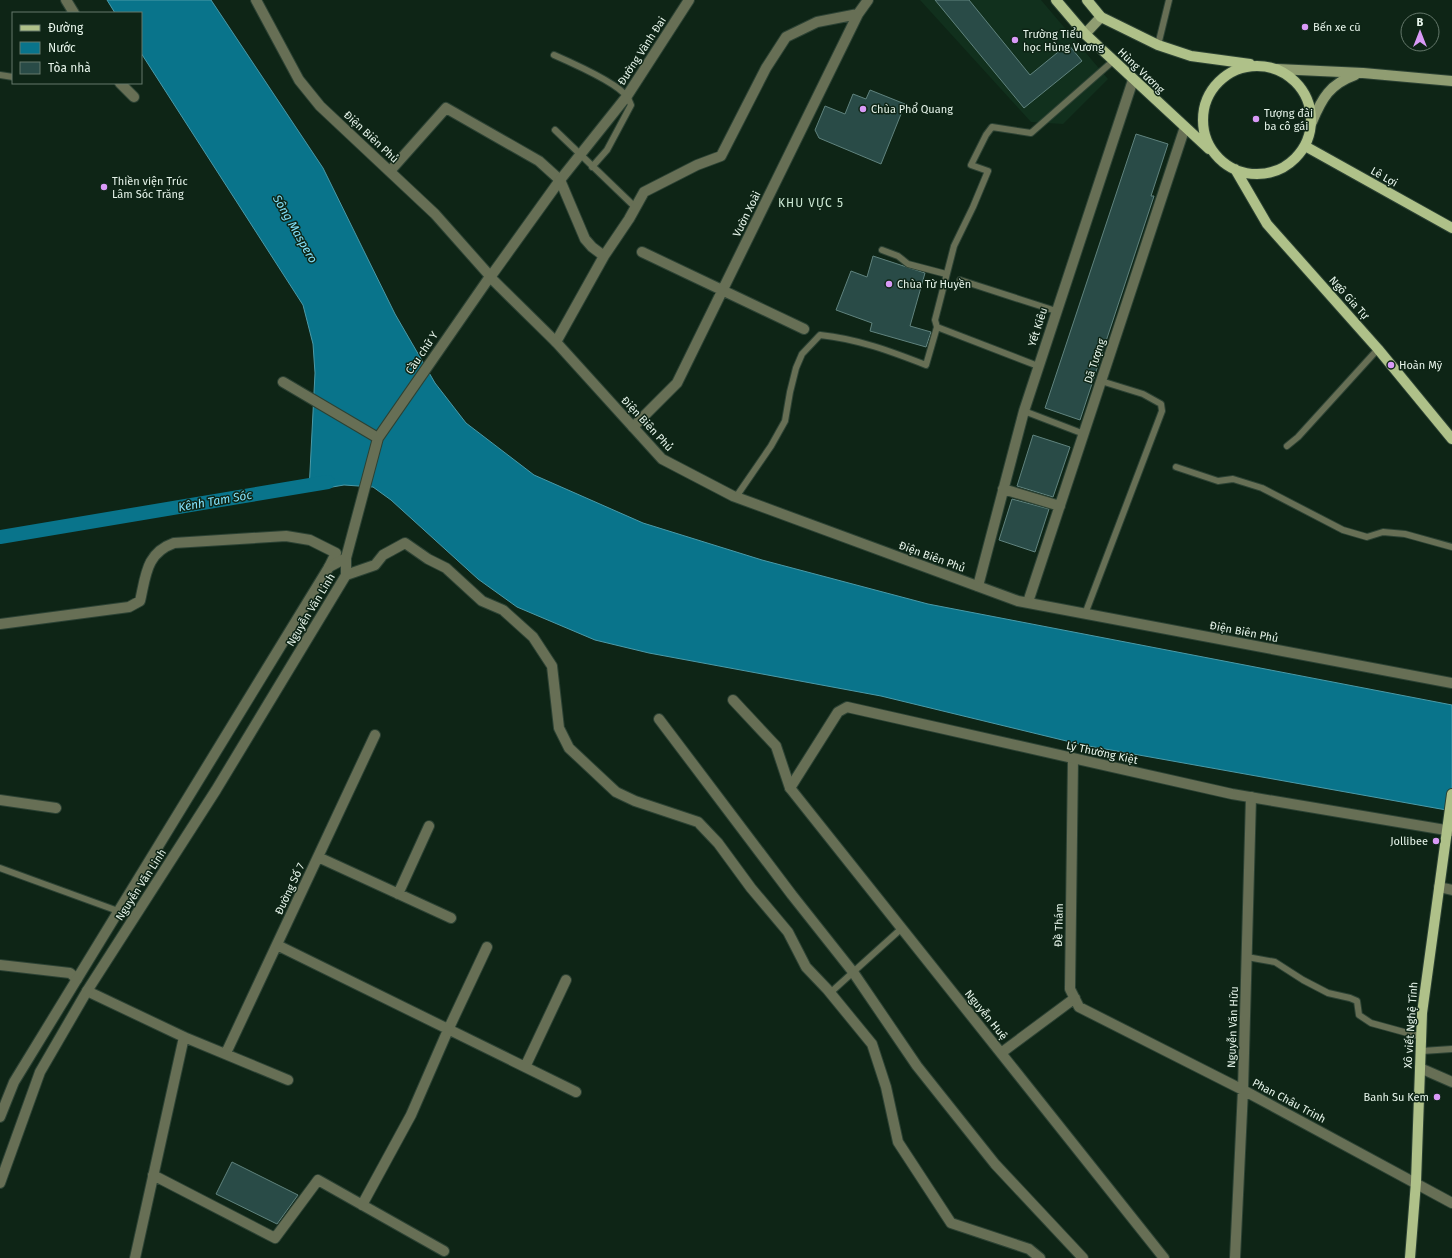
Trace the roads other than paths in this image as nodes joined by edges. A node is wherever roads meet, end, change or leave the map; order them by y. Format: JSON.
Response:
{"nodes":[{"id":1,"x":66,"y":0,"type":"edge"},
{"id":2,"x":256,"y":0,"type":"edge"},
{"id":3,"x":689,"y":0,"type":"edge"},
{"id":4,"x":868,"y":0,"type":"edge"},
{"id":5,"x":1056,"y":0,"type":"edge"},
{"id":6,"x":1087,"y":0,"type":"edge"},
{"id":7,"x":1169,"y":0,"type":"edge"},
{"id":8,"x":73,"y":12,"type":"edge"},
{"id":9,"x":858,"y":14,"type":"junction"},
{"id":10,"x":1101,"y":17,"type":"junction"},
{"id":11,"x":1085,"y":34,"type":"junction"},
{"id":12,"x":1158,"y":45,"type":"junction"},
{"id":13,"x":554,"y":55,"type":"dead end"},
{"id":14,"x":1113,"y":61,"type":"junction"},
{"id":15,"x":1260,"y":66,"type":"junction"},
{"id":16,"x":1277,"y":69,"type":"junction"},
{"id":17,"x":1363,"y":73,"type":"junction"},
{"id":18,"x":0,"y":75,"type":"edge"},
{"id":19,"x":12,"y":77,"type":"edge"},
{"id":20,"x":1133,"y":80,"type":"junction"},
{"id":21,"x":1452,"y":82,"type":"edge"},
{"id":22,"x":121,"y":84,"type":"edge"},
{"id":23,"x":627,"y":96,"type":"junction"},
{"id":24,"x":134,"y":97,"type":"dead end"},
{"id":25,"x":1312,"y":122,"type":"junction"},
{"id":26,"x":1185,"y":127,"type":"junction"},
{"id":27,"x":555,"y":130,"type":"dead end"},
{"id":28,"x":1305,"y":146,"type":"junction"},
{"id":29,"x":1214,"y":153,"type":"junction"},
{"id":30,"x":580,"y":155,"type":"junction"},
{"id":31,"x":592,"y":167,"type":"junction"},
{"id":32,"x":1235,"y":169,"type":"junction"},
{"id":33,"x":390,"y":171,"type":"junction"},
{"id":34,"x":560,"y":180,"type":"junction"},
{"id":35,"x":635,"y":207,"type":"junction"},
{"id":36,"x":1452,"y":228,"type":"edge"},
{"id":37,"x":882,"y":250,"type":"dead end"},
{"id":38,"x":642,"y":252,"type":"dead end"},
{"id":39,"x":604,"y":256,"type":"junction"},
{"id":40,"x":946,"y":274,"type":"junction"},
{"id":41,"x":489,"y":278,"type":"junction"},
{"id":42,"x":960,"y":280,"type":"dead end"},
{"id":43,"x":724,"y":289,"type":"junction"},
{"id":44,"x":1056,"y":311,"type":"junction"},
{"id":45,"x":937,"y":327,"type":"junction"},
{"id":46,"x":804,"y":329,"type":"dead end"},
{"id":47,"x":556,"y":342,"type":"junction"},
{"id":48,"x":1378,"y":349,"type":"junction"},
{"id":49,"x":1038,"y":366,"type":"junction"},
{"id":50,"x":1101,"y":381,"type":"junction"},
{"id":51,"x":283,"y":382,"type":"dead end"},
{"id":52,"x":1024,"y":411,"type":"junction"},
{"id":53,"x":633,"y":427,"type":"junction"},
{"id":54,"x":1084,"y":434,"type":"junction"},
{"id":55,"x":378,"y":438,"type":"junction"},
{"id":56,"x":1452,"y":439,"type":"edge"},
{"id":57,"x":1287,"y":446,"type":"dead end"},
{"id":58,"x":1176,"y":467,"type":"dead end"},
{"id":59,"x":1003,"y":489,"type":"junction"},
{"id":60,"x":736,"y":497,"type":"junction"},
{"id":61,"x":1060,"y":506,"type":"junction"},
{"id":62,"x":1452,"y":547,"type":"edge"},
{"id":63,"x":346,"y":558,"type":"junction"},
{"id":64,"x":329,"y":567,"type":"junction"},
{"id":65,"x":346,"y":575,"type":"junction"},
{"id":66,"x":978,"y":586,"type":"junction"},
{"id":67,"x":1028,"y":602,"type":"junction"},
{"id":68,"x":1085,"y":614,"type":"junction"},
{"id":69,"x":0,"y":624,"type":"edge"},
{"id":70,"x":1452,"y":683,"type":"edge"},
{"id":71,"x":732,"y":700,"type":"dead end"},
{"id":72,"x":659,"y":719,"type":"dead end"},
{"id":73,"x":375,"y":735,"type":"dead end"},
{"id":74,"x":1073,"y":759,"type":"junction"},
{"id":75,"x":199,"y":781,"type":"junction"},
{"id":76,"x":790,"y":788,"type":"junction"},
{"id":77,"x":216,"y":790,"type":"junction"},
{"id":78,"x":1452,"y":794,"type":"edge"},
{"id":79,"x":1252,"y":797,"type":"junction"},
{"id":80,"x":0,"y":800,"type":"edge"},
{"id":81,"x":56,"y":808,"type":"dead end"},
{"id":82,"x":429,"y":826,"type":"dead end"},
{"id":83,"x":1449,"y":831,"type":"edge"},
{"id":84,"x":318,"y":857,"type":"junction"},
{"id":85,"x":0,"y":868,"type":"edge"},
{"id":86,"x":1439,"y":887,"type":"junction"},
{"id":87,"x":1452,"y":890,"type":"edge"},
{"id":88,"x":398,"y":894,"type":"junction"},
{"id":89,"x":118,"y":911,"type":"junction"},
{"id":90,"x":451,"y":918,"type":"dead end"},
{"id":91,"x":902,"y":928,"type":"junction"},
{"id":92,"x":277,"y":945,"type":"junction"},
{"id":93,"x":487,"y":947,"type":"dead end"},
{"id":94,"x":1247,"y":957,"type":"junction"},
{"id":95,"x":0,"y":965,"type":"edge"},
{"id":96,"x":853,"y":972,"type":"junction"},
{"id":97,"x":77,"y":979,"type":"junction"},
{"id":98,"x":566,"y":980,"type":"dead end"},
{"id":99,"x":87,"y":991,"type":"junction"},
{"id":100,"x":830,"y":993,"type":"junction"},
{"id":101,"x":1075,"y":998,"type":"junction"},
{"id":102,"x":448,"y":1030,"type":"junction"},
{"id":103,"x":1422,"y":1036,"type":"junction"},
{"id":104,"x":184,"y":1037,"type":"junction"},
{"id":105,"x":1452,"y":1049,"type":"edge"},
{"id":106,"x":1422,"y":1051,"type":"junction"},
{"id":107,"x":226,"y":1053,"type":"junction"},
{"id":108,"x":1001,"y":1053,"type":"junction"},
{"id":109,"x":525,"y":1067,"type":"junction"},
{"id":110,"x":1420,"y":1068,"type":"junction"},
{"id":111,"x":288,"y":1080,"type":"dead end"},
{"id":112,"x":1452,"y":1082,"type":"edge"},
{"id":113,"x":1243,"y":1090,"type":"junction"},
{"id":114,"x":576,"y":1092,"type":"dead end"},
{"id":115,"x":0,"y":1117,"type":"edge"},
{"id":116,"x":153,"y":1175,"type":"junction"},
{"id":117,"x":1416,"y":1182,"type":"junction"},
{"id":118,"x":0,"y":1183,"type":"edge"},
{"id":119,"x":1452,"y":1203,"type":"edge"},
{"id":120,"x":362,"y":1205,"type":"junction"},
{"id":121,"x":444,"y":1251,"type":"dead end"},
{"id":122,"x":135,"y":1258,"type":"edge"},
{"id":123,"x":1040,"y":1258,"type":"edge"},
{"id":124,"x":1083,"y":1258,"type":"edge"},
{"id":125,"x":1164,"y":1258,"type":"edge"},
{"id":126,"x":1235,"y":1258,"type":"edge"},
{"id":127,"x":1410,"y":1258,"type":"edge"}],
"edges":[{"from":1,"to":8,"type":"street"},
{"from":2,"to":33,"type":"street","name":"Điện Biên Phủ"},
{"from":3,"to":23,"type":"street","name":"Đường Vành Đai"},
{"from":4,"to":9,"type":"street","name":"Vườn Xoài"},
{"from":5,"to":11,"type":"main road","name":"Hùng Vương"},
{"from":6,"to":10,"type":"main road","name":"Hùng Vương"},
{"from":7,"to":12,"type":"lane"},
{"from":9,"to":35,"type":"street"},
{"from":9,"to":43,"type":"street","name":"Vườn Xoài"},
{"from":10,"to":11,"type":"main road"},
{"from":10,"to":12,"type":"main road","name":"Hùng Vương"},
{"from":11,"to":14,"type":"main road","name":"Hùng Vương"},
{"from":12,"to":15,"type":"main road","name":"Hùng Vương"},
{"from":13,"to":23,"type":"lane","name":"Đường Vành Đai"},
{"from":14,"to":20,"type":"main road","name":"Hùng Vương"},
{"from":14,"to":40,"type":"lane"},
{"from":15,"to":16,"type":"main road"},
{"from":15,"to":29,"type":"main road"},
{"from":16,"to":17,"type":"main road"},
{"from":16,"to":25,"type":"main road"},
{"from":17,"to":21,"type":"main road"},
{"from":17,"to":25,"type":"main road"},
{"from":18,"to":19,"type":"lane"},
{"from":20,"to":26,"type":"main road","name":"Hùng Vương"},
{"from":20,"to":44,"type":"street","name":"Yết Kiêu"},
{"from":22,"to":24,"type":"street"},
{"from":23,"to":30,"type":"street","name":"Cầu chữ Y"},
{"from":23,"to":31,"type":"lane","name":"Đường Vành Đai"},
{"from":25,"to":28,"type":"main road"},
{"from":26,"to":29,"type":"main road","name":"Hùng Vương"},
{"from":26,"to":50,"type":"street","name":"Dã Tượng"},
{"from":27,"to":30,"type":"lane"},
{"from":28,"to":32,"type":"main road"},
{"from":28,"to":36,"type":"main road","name":"Lê Lợi"},
{"from":29,"to":32,"type":"main road"},
{"from":30,"to":31,"type":"lane"},
{"from":30,"to":34,"type":"street","name":"Cầu chữ Y"},
{"from":31,"to":35,"type":"lane"},
{"from":32,"to":48,"type":"main road","name":"Ngô Gia Tự"},
{"from":33,"to":34,"type":"street"},
{"from":33,"to":41,"type":"street","name":"Điện Biên Phủ"},
{"from":34,"to":39,"type":"street"},
{"from":34,"to":41,"type":"street","name":"Cầu chữ Y"},
{"from":35,"to":39,"type":"street"},
{"from":37,"to":40,"type":"lane"},
{"from":38,"to":43,"type":"street"},
{"from":39,"to":47,"type":"street"},
{"from":40,"to":45,"type":"lane"},
{"from":41,"to":47,"type":"street","name":"Điện Biên Phủ"},
{"from":41,"to":55,"type":"street","name":"Cầu chữ Y"},
{"from":42,"to":44,"type":"lane"},
{"from":43,"to":46,"type":"street"},
{"from":43,"to":53,"type":"street","name":"Vườn Xoài"},
{"from":44,"to":49,"type":"street","name":"Yết Kiêu"},
{"from":45,"to":49,"type":"lane"},
{"from":45,"to":60,"type":"lane"},
{"from":47,"to":53,"type":"street","name":"Điện Biên Phủ"},
{"from":48,"to":56,"type":"main road","name":"Ngô Gia Tự"},
{"from":48,"to":57,"type":"lane"},
{"from":49,"to":52,"type":"street","name":"Yết Kiêu"},
{"from":50,"to":54,"type":"street","name":"Dã Tượng"},
{"from":50,"to":68,"type":"lane"},
{"from":51,"to":55,"type":"street"},
{"from":52,"to":54,"type":"lane"},
{"from":52,"to":59,"type":"street","name":"Yết Kiêu"},
{"from":53,"to":60,"type":"street","name":"Điện Biên Phủ"},
{"from":54,"to":61,"type":"street","name":"Dã Tượng"},
{"from":55,"to":63,"type":"street","name":"Cầu chữ Y"},
{"from":58,"to":62,"type":"lane"},
{"from":59,"to":61,"type":"street"},
{"from":59,"to":66,"type":"street","name":"Yết Kiêu"},
{"from":60,"to":66,"type":"street","name":"Điện Biên Phủ"},
{"from":61,"to":67,"type":"street","name":"Dã Tượng"},
{"from":63,"to":64,"type":"street","name":"Nguyễn Văn Linh"},
{"from":63,"to":65,"type":"street","name":"Nguyễn Văn Linh"},
{"from":64,"to":69,"type":"street"},
{"from":64,"to":75,"type":"street","name":"Nguyễn Văn Linh"},
{"from":65,"to":77,"type":"street","name":"Nguyễn Văn Linh"},
{"from":65,"to":100,"type":"street"},
{"from":66,"to":67,"type":"street","name":"Điện Biên Phủ"},
{"from":67,"to":68,"type":"street","name":"Điện Biên Phủ"},
{"from":68,"to":70,"type":"street","name":"Điện Biên Phủ"},
{"from":71,"to":76,"type":"street"},
{"from":72,"to":96,"type":"street"},
{"from":73,"to":84,"type":"street","name":"Đường Số 7"},
{"from":74,"to":76,"type":"street","name":"Lý Thường Kiệt"},
{"from":74,"to":79,"type":"street","name":"Lý Thường Kiệt"},
{"from":74,"to":101,"type":"street","name":"Đề Thám"},
{"from":75,"to":77,"type":"street"},
{"from":75,"to":89,"type":"street","name":"Nguyễn Văn Linh"},
{"from":76,"to":91,"type":"street","name":"Nguyễn Huệ"},
{"from":77,"to":99,"type":"street","name":"Nguyễn Văn Linh"},
{"from":78,"to":83,"type":"main road","name":"Xô viết Nghệ Tĩnh"},
{"from":79,"to":83,"type":"street","name":"Lý Thường Kiệt"},
{"from":79,"to":94,"type":"street","name":"Nguyễn Văn Hữu"},
{"from":80,"to":81,"type":"street"},
{"from":82,"to":88,"type":"street"},
{"from":83,"to":86,"type":"main road","name":"Xô viết Nghệ Tĩnh"},
{"from":84,"to":88,"type":"street"},
{"from":84,"to":92,"type":"street","name":"Đường Số 7"},
{"from":85,"to":89,"type":"lane"},
{"from":86,"to":87,"type":"street"},
{"from":86,"to":103,"type":"main road","name":"Xô viết Nghệ Tĩnh"},
{"from":88,"to":90,"type":"street"},
{"from":89,"to":97,"type":"street","name":"Nguyễn Văn Linh"},
{"from":91,"to":96,"type":"lane"},
{"from":91,"to":108,"type":"street","name":"Nguyễn Huệ"},
{"from":92,"to":102,"type":"street"},
{"from":92,"to":107,"type":"street","name":"Đường Số 7"},
{"from":93,"to":102,"type":"street"},
{"from":94,"to":103,"type":"lane"},
{"from":94,"to":113,"type":"street","name":"Nguyễn Văn Hữu"},
{"from":95,"to":97,"type":"street"},
{"from":96,"to":100,"type":"lane"},
{"from":96,"to":124,"type":"street"},
{"from":97,"to":99,"type":"street"},
{"from":97,"to":115,"type":"street","name":"Nguyễn Văn Linh"},
{"from":98,"to":109,"type":"street"},
{"from":99,"to":104,"type":"street"},
{"from":99,"to":118,"type":"street","name":"Nguyễn Văn Linh"},
{"from":100,"to":123,"type":"street"},
{"from":101,"to":108,"type":"street"},
{"from":101,"to":113,"type":"street","name":"Phan Châu Trinh"},
{"from":102,"to":109,"type":"street"},
{"from":102,"to":120,"type":"street"},
{"from":103,"to":106,"type":"main road","name":"Xô viết Nghệ Tĩnh"},
{"from":104,"to":107,"type":"street"},
{"from":104,"to":116,"type":"street"},
{"from":105,"to":106,"type":"lane"},
{"from":106,"to":110,"type":"main road","name":"Xô viết Nghệ Tĩnh"},
{"from":107,"to":111,"type":"street"},
{"from":108,"to":125,"type":"street","name":"Nguyễn Huệ"},
{"from":109,"to":114,"type":"street"},
{"from":110,"to":112,"type":"street"},
{"from":110,"to":117,"type":"main road","name":"Xô viết Nghệ Tĩnh"},
{"from":113,"to":117,"type":"street","name":"Phan Châu Trinh"},
{"from":113,"to":126,"type":"street","name":"Nguyễn Văn Hữu"},
{"from":116,"to":120,"type":"street"},
{"from":116,"to":122,"type":"street"},
{"from":117,"to":119,"type":"street","name":"Phan Châu Trinh"},
{"from":117,"to":127,"type":"main road","name":"Xô viết Nghệ Tĩnh"},
{"from":120,"to":121,"type":"street"}]}
